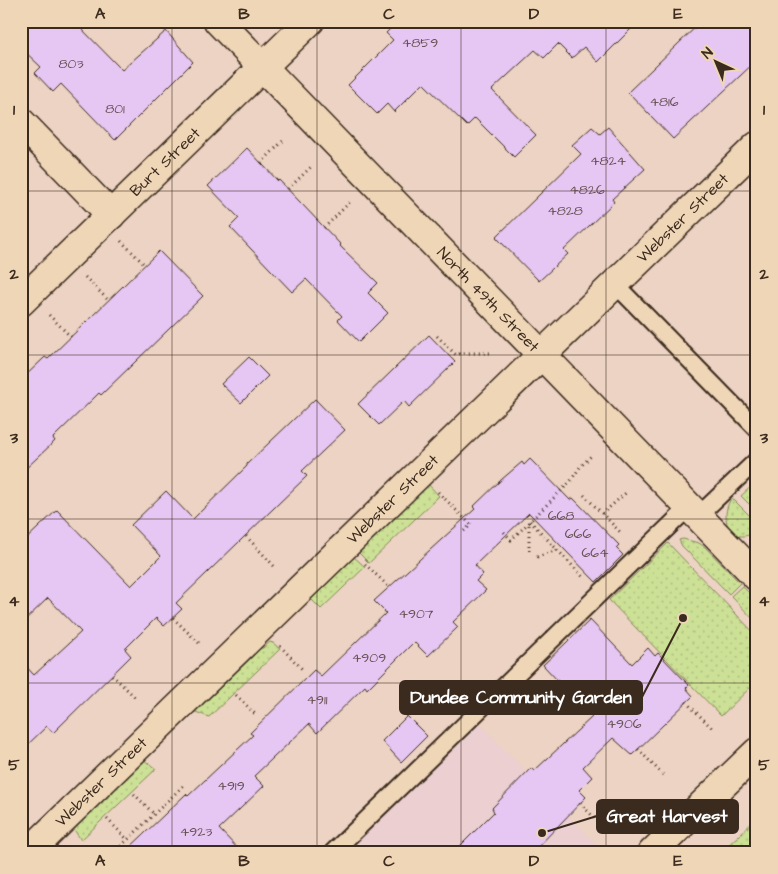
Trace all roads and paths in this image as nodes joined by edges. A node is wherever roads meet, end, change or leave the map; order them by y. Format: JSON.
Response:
{"nodes":[{"id":1,"x":218,"y":21,"type":"edge"},
{"id":2,"x":310,"y":21,"type":"edge"},
{"id":3,"x":262,"y":67,"type":"junction"},
{"id":4,"x":21,"y":122,"type":"edge"},
{"id":5,"x":286,"y":139,"type":"dead end"},
{"id":6,"x":757,"y":146,"type":"edge"},
{"id":7,"x":261,"y":163,"type":"dead end"},
{"id":8,"x":312,"y":166,"type":"dead end"},
{"id":9,"x":288,"y":189,"type":"dead end"},
{"id":10,"x":356,"y":197,"type":"dead end"},
{"id":11,"x":114,"y":226,"type":"junction"},
{"id":12,"x":324,"y":228,"type":"dead end"},
{"id":13,"x":145,"y":265,"type":"dead end"},
{"id":14,"x":81,"y":273,"type":"dead end"},
{"id":15,"x":616,"y":284,"type":"junction"},
{"id":16,"x":108,"y":300,"type":"dead end"},
{"id":17,"x":21,"y":302,"type":"edge"},
{"id":18,"x":49,"y":314,"type":"dead end"},
{"id":19,"x":71,"y":336,"type":"dead end"},
{"id":20,"x":437,"y":336,"type":"dead end"},
{"id":21,"x":492,"y":353,"type":"dead end"},
{"id":22,"x":543,"y":355,"type":"junction"},
{"id":23,"x":21,"y":367,"type":"edge"},
{"id":24,"x":28,"y":374,"type":"dead end"},
{"id":25,"x":757,"y":429,"type":"edge"},
{"id":26,"x":592,"y":455,"type":"dead end"},
{"id":27,"x":757,"y":460,"type":"edge"},
{"id":28,"x":628,"y":491,"type":"dead end"},
{"id":29,"x":584,"y":495,"type":"dead end"},
{"id":30,"x":445,"y":498,"type":"dead end"},
{"id":31,"x":694,"y":512,"type":"junction"},
{"id":32,"x":602,"y":514,"type":"junction"},
{"id":33,"x":530,"y":522,"type":"junction"},
{"id":34,"x":464,"y":531,"type":"dead end"},
{"id":35,"x":504,"y":532,"type":"dead end"},
{"id":36,"x":622,"y":534,"type":"dead end"},
{"id":37,"x":246,"y":536,"type":"dead end"},
{"id":38,"x":557,"y":550,"type":"junction"},
{"id":39,"x":529,"y":551,"type":"dead end"},
{"id":40,"x":537,"y":557,"type":"dead end"},
{"id":41,"x":274,"y":566,"type":"dead end"},
{"id":42,"x":374,"y":573,"type":"dead end"},
{"id":43,"x":757,"y":577,"type":"edge"},
{"id":44,"x":592,"y":586,"type":"dead end"},
{"id":45,"x":389,"y":587,"type":"dead end"},
{"id":46,"x":173,"y":618,"type":"dead end"},
{"id":47,"x":277,"y":643,"type":"dead end"},
{"id":48,"x":203,"y":647,"type":"dead end"},
{"id":49,"x":303,"y":670,"type":"dead end"},
{"id":50,"x":112,"y":674,"type":"dead end"},
{"id":51,"x":236,"y":695,"type":"dead end"},
{"id":52,"x":137,"y":699,"type":"dead end"},
{"id":53,"x":686,"y":702,"type":"dead end"},
{"id":54,"x":257,"y":716,"type":"dead end"},
{"id":55,"x":714,"y":730,"type":"dead end"},
{"id":56,"x":638,"y":750,"type":"dead end"},
{"id":57,"x":757,"y":752,"type":"edge"},
{"id":58,"x":665,"y":777,"type":"dead end"},
{"id":59,"x":184,"y":785,"type":"dead end"},
{"id":60,"x":134,"y":794,"type":"dead end"},
{"id":61,"x":580,"y":803,"type":"dead end"},
{"id":62,"x":154,"y":814,"type":"junction"},
{"id":63,"x":107,"y":819,"type":"dead end"},
{"id":64,"x":608,"y":832,"type":"dead end"},
{"id":65,"x":128,"y":840,"type":"junction"},
{"id":66,"x":28,"y":853,"type":"edge"},
{"id":67,"x":114,"y":853,"type":"edge"},
{"id":68,"x":332,"y":853,"type":"edge"},
{"id":69,"x":652,"y":853,"type":"edge"}],
"edges":[{"from":1,"to":3,"type":"street","name":"North 49th Street"},
{"from":2,"to":3,"type":"street","name":"Burt Street"},
{"from":3,"to":11,"type":"street","name":"Burt Street"},
{"from":3,"to":22,"type":"street","name":"North 49th Street"},
{"from":4,"to":11,"type":"street"},
{"from":5,"to":7,"type":"path"},
{"from":6,"to":15,"type":"street","name":"Webster Street"},
{"from":8,"to":9,"type":"path"},
{"from":10,"to":12,"type":"path"},
{"from":11,"to":13,"type":"path"},
{"from":11,"to":17,"type":"street","name":"Burt Street"},
{"from":14,"to":16,"type":"path"},
{"from":15,"to":22,"type":"street","name":"Webster Street"},
{"from":15,"to":25,"type":"lane"},
{"from":18,"to":19,"type":"path"},
{"from":20,"to":21,"type":"path"},
{"from":22,"to":31,"type":"street","name":"North 49th Street"},
{"from":22,"to":66,"type":"street","name":"Webster Street"},
{"from":23,"to":24,"type":"path"},
{"from":26,"to":33,"type":"path"},
{"from":27,"to":31,"type":"lane"},
{"from":28,"to":32,"type":"path"},
{"from":29,"to":32,"type":"path"},
{"from":30,"to":34,"type":"path"},
{"from":31,"to":43,"type":"street","name":"North 49th Street"},
{"from":31,"to":68,"type":"lane"},
{"from":32,"to":36,"type":"path"},
{"from":33,"to":35,"type":"path"},
{"from":33,"to":38,"type":"path"},
{"from":33,"to":39,"type":"path"},
{"from":37,"to":41,"type":"path"},
{"from":38,"to":40,"type":"path"},
{"from":38,"to":44,"type":"path"},
{"from":42,"to":45,"type":"path"},
{"from":46,"to":48,"type":"path"},
{"from":47,"to":49,"type":"path"},
{"from":50,"to":52,"type":"path"},
{"from":51,"to":54,"type":"path"},
{"from":53,"to":55,"type":"path"},
{"from":56,"to":58,"type":"path"},
{"from":57,"to":69,"type":"street"},
{"from":59,"to":62,"type":"path"},
{"from":60,"to":62,"type":"path"},
{"from":61,"to":64,"type":"path"},
{"from":62,"to":65,"type":"path"},
{"from":63,"to":65,"type":"path"},
{"from":65,"to":67,"type":"path"}]}
